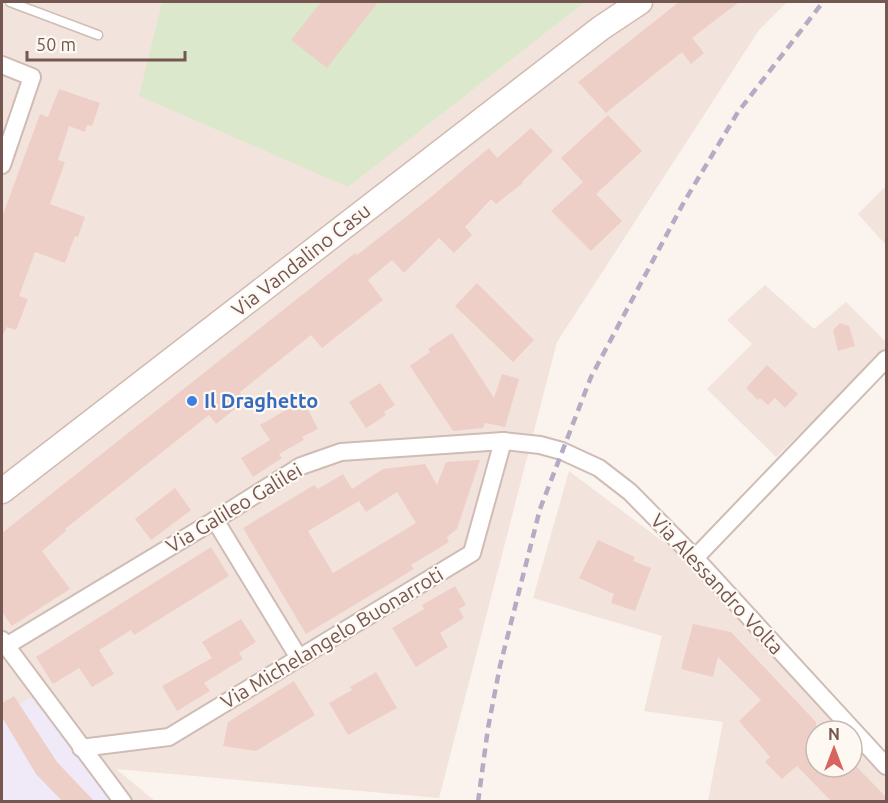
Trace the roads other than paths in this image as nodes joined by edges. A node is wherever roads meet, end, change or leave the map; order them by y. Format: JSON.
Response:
{"nodes":[{"id":1,"x":10,"y":2,"type":"edge"},
{"id":2,"x":615,"y":2,"type":"edge"},
{"id":3,"x":640,"y":2,"type":"edge"},
{"id":4,"x":601,"y":28,"type":"junction"},
{"id":5,"x":98,"y":35,"type":"dead end"},
{"id":6,"x":2,"y":65,"type":"edge"},
{"id":7,"x":2,"y":165,"type":"edge"},
{"id":8,"x":886,"y":359,"type":"edge"},
{"id":9,"x":503,"y":441,"type":"junction"},
{"id":10,"x":521,"y":443,"type":"joint"},
{"id":11,"x":2,"y":491,"type":"edge"},
{"id":12,"x":215,"y":520,"type":"junction"},
{"id":13,"x":695,"y":558,"type":"junction"},
{"id":14,"x":4,"y":643,"type":"edge"},
{"id":15,"x":298,"y":658,"type":"junction"},
{"id":16,"x":81,"y":747,"type":"junction"},
{"id":17,"x":886,"y":766,"type":"edge"},
{"id":18,"x":123,"y":801,"type":"edge"}],
"edges":[{"from":1,"to":5,"type":"lane"},
{"from":2,"to":4,"type":"main road","name":"Via Vandalino Casu"},
{"from":3,"to":4,"type":"main road","name":"Via Vandalino Casu"},
{"from":4,"to":11,"type":"main road","name":"Via Vandalino Casu"},
{"from":6,"to":7,"type":"street"},
{"from":8,"to":13,"type":"street"},
{"from":9,"to":10,"type":"street","name":"Via Galileo Galilei"},
{"from":9,"to":12,"type":"street","name":"Via Galileo Galilei"},
{"from":9,"to":15,"type":"street","name":"Via Michelangelo Buonarroti"},
{"from":10,"to":13,"type":"street","name":"Via Alessandro Volta"},
{"from":12,"to":14,"type":"street","name":"Via Galileo Galilei"},
{"from":12,"to":15,"type":"street"},
{"from":13,"to":17,"type":"street","name":"Via Alessandro Volta"},
{"from":14,"to":16,"type":"street"},
{"from":15,"to":16,"type":"street","name":"Via Michelangelo Buonarroti"},
{"from":16,"to":18,"type":"street"}]}
